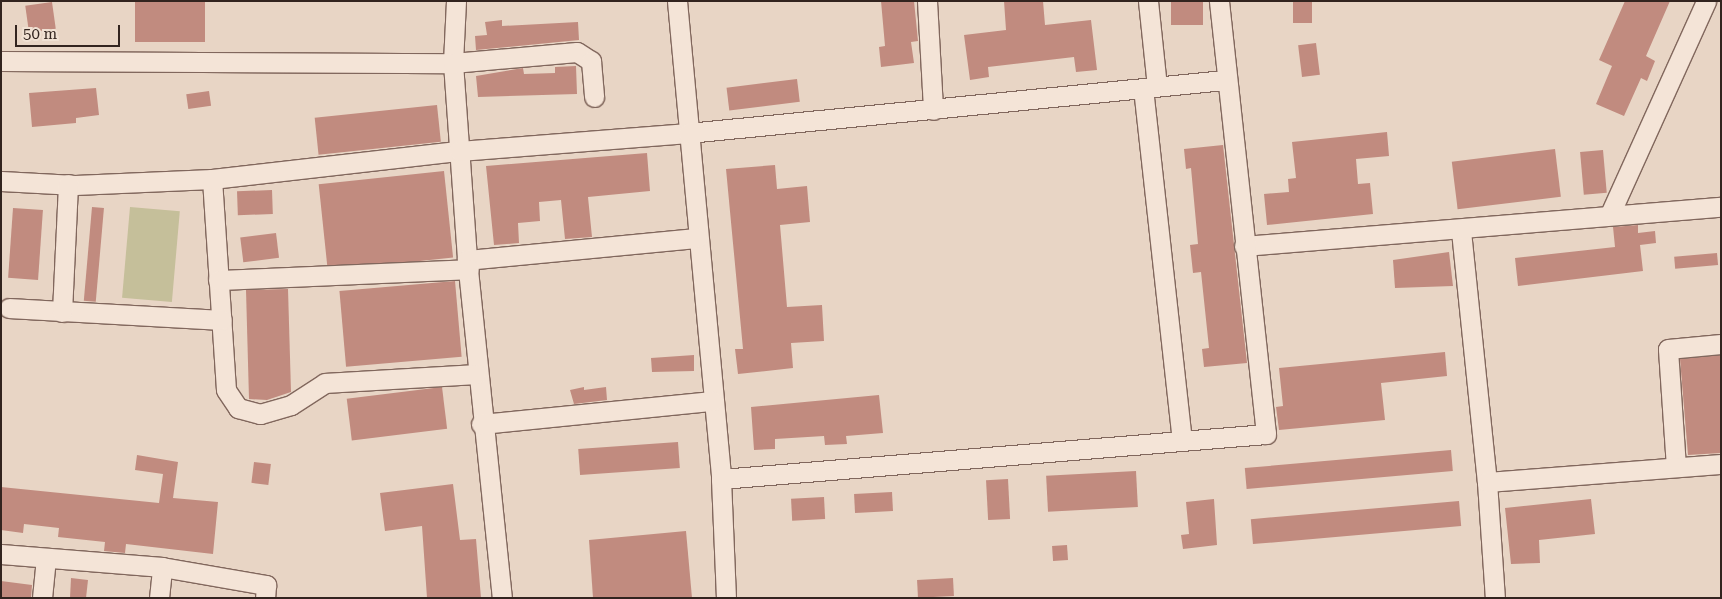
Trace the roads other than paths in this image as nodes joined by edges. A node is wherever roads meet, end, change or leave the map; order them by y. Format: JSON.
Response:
{"nodes":[{"id":1,"x":456,"y":1,"type":"edge"},
{"id":2,"x":676,"y":1,"type":"edge"},
{"id":3,"x":927,"y":1,"type":"edge"},
{"id":4,"x":1148,"y":1,"type":"edge"},
{"id":5,"x":1219,"y":1,"type":"edge"},
{"id":6,"x":1706,"y":1,"type":"edge"},
{"id":7,"x":1,"y":61,"type":"edge"},
{"id":8,"x":453,"y":63,"type":"junction"},
{"id":9,"x":1225,"y":80,"type":"junction"},
{"id":10,"x":1150,"y":87,"type":"junction"},
{"id":11,"x":594,"y":97,"type":"dead end"},
{"id":12,"x":933,"y":110,"type":"junction"},
{"id":13,"x":688,"y":133,"type":"junction"},
{"id":14,"x":459,"y":151,"type":"junction"},
{"id":15,"x":212,"y":180,"type":"junction"},
{"id":16,"x":1,"y":181,"type":"edge"},
{"id":17,"x":68,"y":184,"type":"junction"},
{"id":18,"x":1721,"y":207,"type":"edge"},
{"id":19,"x":1610,"y":214,"type":"junction"},
{"id":20,"x":1462,"y":231,"type":"junction"},
{"id":21,"x":697,"y":238,"type":"junction"},
{"id":22,"x":1244,"y":246,"type":"junction"},
{"id":23,"x":468,"y":264,"type":"junction"},
{"id":24,"x":218,"y":280,"type":"junction"},
{"id":25,"x":9,"y":308,"type":"dead end"},
{"id":26,"x":62,"y":312,"type":"junction"},
{"id":27,"x":222,"y":320,"type":"junction"},
{"id":28,"x":1721,"y":344,"type":"edge"},
{"id":29,"x":476,"y":374,"type":"junction"},
{"id":30,"x":714,"y":401,"type":"junction"},
{"id":31,"x":481,"y":424,"type":"junction"},
{"id":32,"x":1182,"y":439,"type":"junction"},
{"id":33,"x":1721,"y":464,"type":"edge"},
{"id":34,"x":1676,"y":466,"type":"junction"},
{"id":35,"x":721,"y":479,"type":"junction"},
{"id":36,"x":1487,"y":482,"type":"junction"},
{"id":37,"x":1,"y":554,"type":"edge"},
{"id":38,"x":46,"y":558,"type":"junction"},
{"id":39,"x":162,"y":567,"type":"junction"},
{"id":40,"x":42,"y":598,"type":"edge"},
{"id":41,"x":159,"y":598,"type":"edge"},
{"id":42,"x":265,"y":598,"type":"edge"},
{"id":43,"x":502,"y":598,"type":"edge"},
{"id":44,"x":726,"y":598,"type":"edge"},
{"id":45,"x":1495,"y":598,"type":"edge"}],
"edges":[{"from":1,"to":8,"type":"lane"},
{"from":2,"to":13,"type":"lane"},
{"from":3,"to":12,"type":"lane"},
{"from":4,"to":10,"type":"lane"},
{"from":5,"to":9,"type":"lane"},
{"from":6,"to":19,"type":"lane"},
{"from":7,"to":8,"type":"lane"},
{"from":8,"to":11,"type":"lane"},
{"from":8,"to":14,"type":"lane"},
{"from":9,"to":10,"type":"lane"},
{"from":9,"to":22,"type":"lane"},
{"from":10,"to":12,"type":"lane"},
{"from":10,"to":32,"type":"lane"},
{"from":12,"to":13,"type":"lane"},
{"from":13,"to":14,"type":"lane"},
{"from":13,"to":21,"type":"lane"},
{"from":14,"to":15,"type":"lane"},
{"from":14,"to":23,"type":"lane"},
{"from":15,"to":17,"type":"lane"},
{"from":15,"to":24,"type":"lane"},
{"from":16,"to":17,"type":"lane"},
{"from":17,"to":26,"type":"lane"},
{"from":18,"to":19,"type":"lane"},
{"from":19,"to":20,"type":"lane"},
{"from":20,"to":22,"type":"lane"},
{"from":20,"to":36,"type":"lane"},
{"from":21,"to":23,"type":"lane"},
{"from":21,"to":30,"type":"lane"},
{"from":22,"to":32,"type":"lane"},
{"from":23,"to":24,"type":"lane"},
{"from":23,"to":29,"type":"lane"},
{"from":24,"to":27,"type":"lane"},
{"from":25,"to":26,"type":"lane"},
{"from":26,"to":27,"type":"lane"},
{"from":27,"to":29,"type":"lane"},
{"from":28,"to":34,"type":"lane"},
{"from":29,"to":31,"type":"lane"},
{"from":30,"to":31,"type":"lane"},
{"from":30,"to":35,"type":"lane"},
{"from":31,"to":43,"type":"lane"},
{"from":32,"to":35,"type":"lane"},
{"from":33,"to":34,"type":"lane"},
{"from":34,"to":36,"type":"lane"},
{"from":35,"to":44,"type":"lane"},
{"from":36,"to":45,"type":"lane"},
{"from":37,"to":38,"type":"lane"},
{"from":38,"to":39,"type":"lane"},
{"from":38,"to":40,"type":"lane"},
{"from":39,"to":41,"type":"lane"},
{"from":39,"to":42,"type":"lane"}]}
